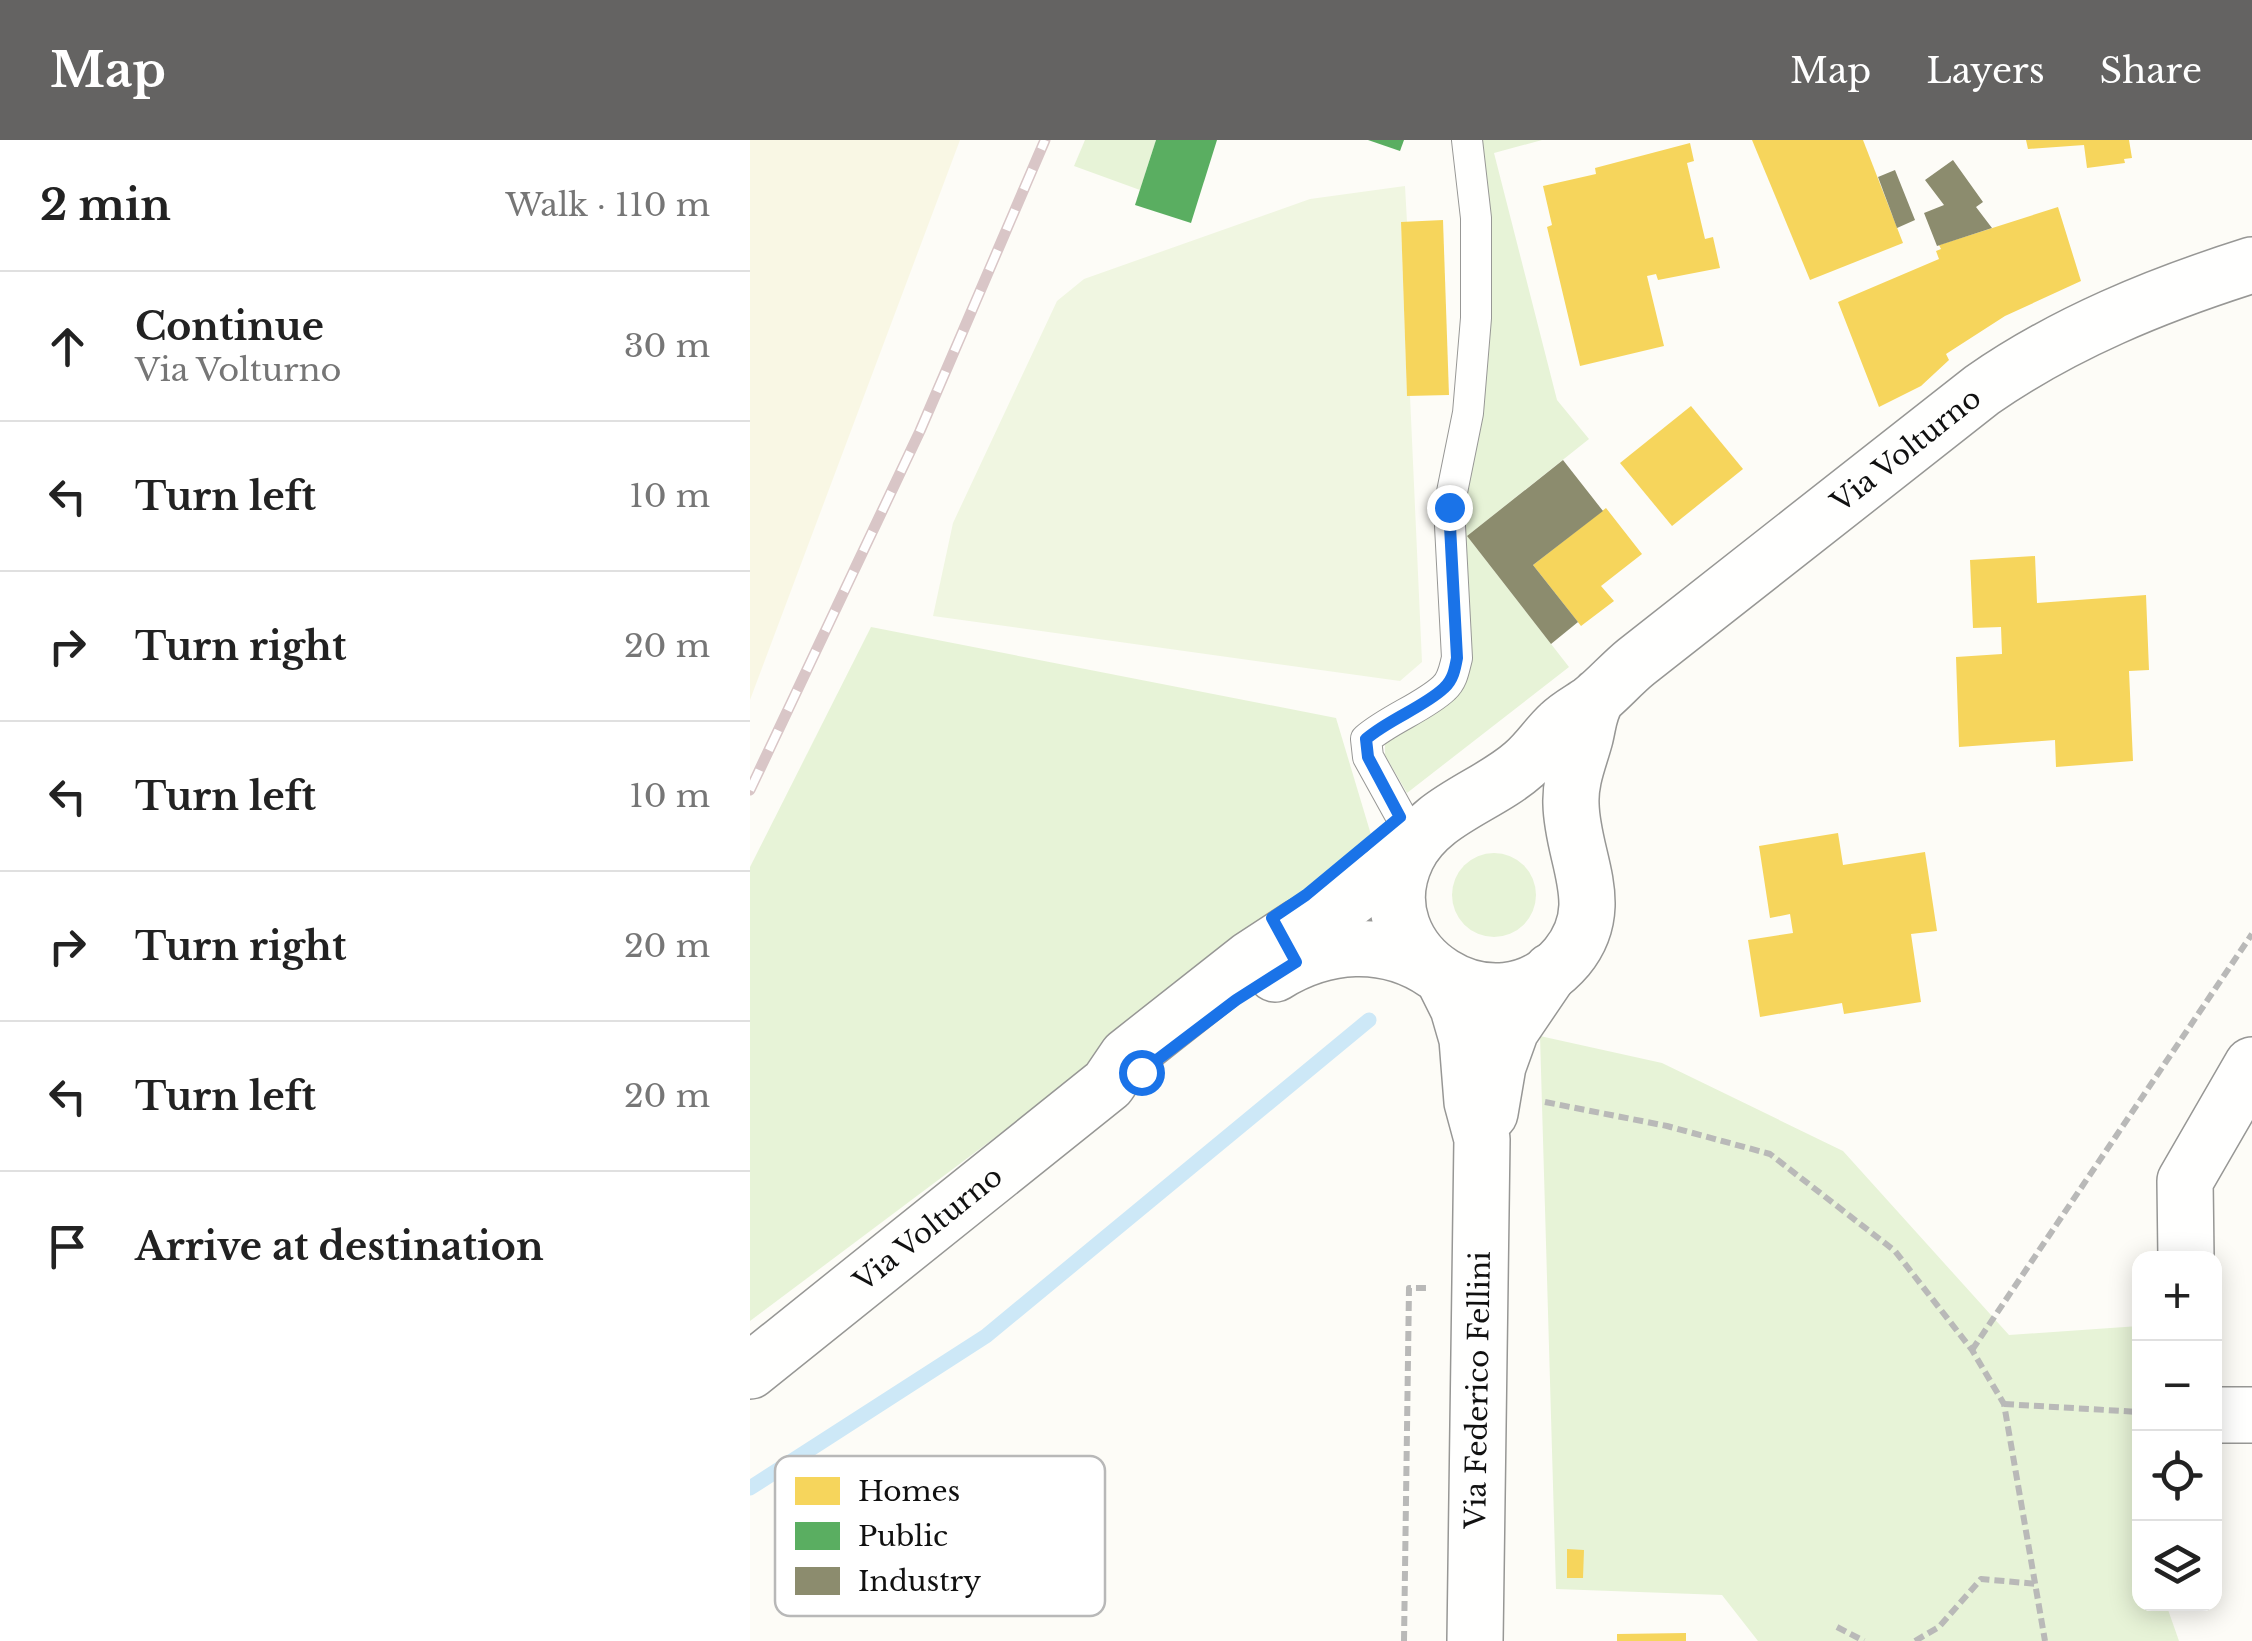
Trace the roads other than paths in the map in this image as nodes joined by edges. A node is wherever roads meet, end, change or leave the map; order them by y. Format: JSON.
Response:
{"nodes":[{"id":1,"x":1468,"y":140,"type":"edge"},
{"id":2,"x":2252,"y":265,"type":"edge"},
{"id":3,"x":1600,"y":696,"type":"junction"},
{"id":4,"x":1432,"y":828,"type":"junction"},
{"id":5,"x":1579,"y":855,"type":"junction"},
{"id":6,"x":1551,"y":971,"type":"junction"},
{"id":7,"x":1439,"y":974,"type":"junction"},
{"id":8,"x":2252,"y":1065,"type":"edge"},
{"id":9,"x":1103,"y":1088,"type":"junction"},
{"id":10,"x":1489,"y":1116,"type":"junction"},
{"id":11,"x":2186,"y":1251,"type":"edge"},
{"id":12,"x":750,"y":1371,"type":"edge"},
{"id":13,"x":2222,"y":1415,"type":"edge"},
{"id":14,"x":2252,"y":1415,"type":"edge"},
{"id":15,"x":1474,"y":1641,"type":"edge"}],
"edges":[{"from":1,"to":4,"type":"lane"},
{"from":2,"to":3,"type":"street","name":"Via Volturno"},
{"from":3,"to":4,"type":"street","name":"Via Volturno"},
{"from":3,"to":5,"type":"street","name":"Via Volturno"},
{"from":4,"to":5,"type":"street"},
{"from":4,"to":7,"type":"street"},
{"from":4,"to":9,"type":"street","name":"Via Volturno"},
{"from":5,"to":6,"type":"street","name":"Via Volturno"},
{"from":6,"to":7,"type":"street","name":"Via Volturno"},
{"from":6,"to":10,"type":"street","name":"Via Federico Fellini"},
{"from":7,"to":9,"type":"street","name":"Via Volturno"},
{"from":7,"to":10,"type":"street","name":"Via Federico Fellini"},
{"from":8,"to":11,"type":"street"},
{"from":9,"to":12,"type":"street","name":"Via Volturno"},
{"from":10,"to":15,"type":"street","name":"Via Federico Fellini"},
{"from":13,"to":14,"type":"street"}]}
